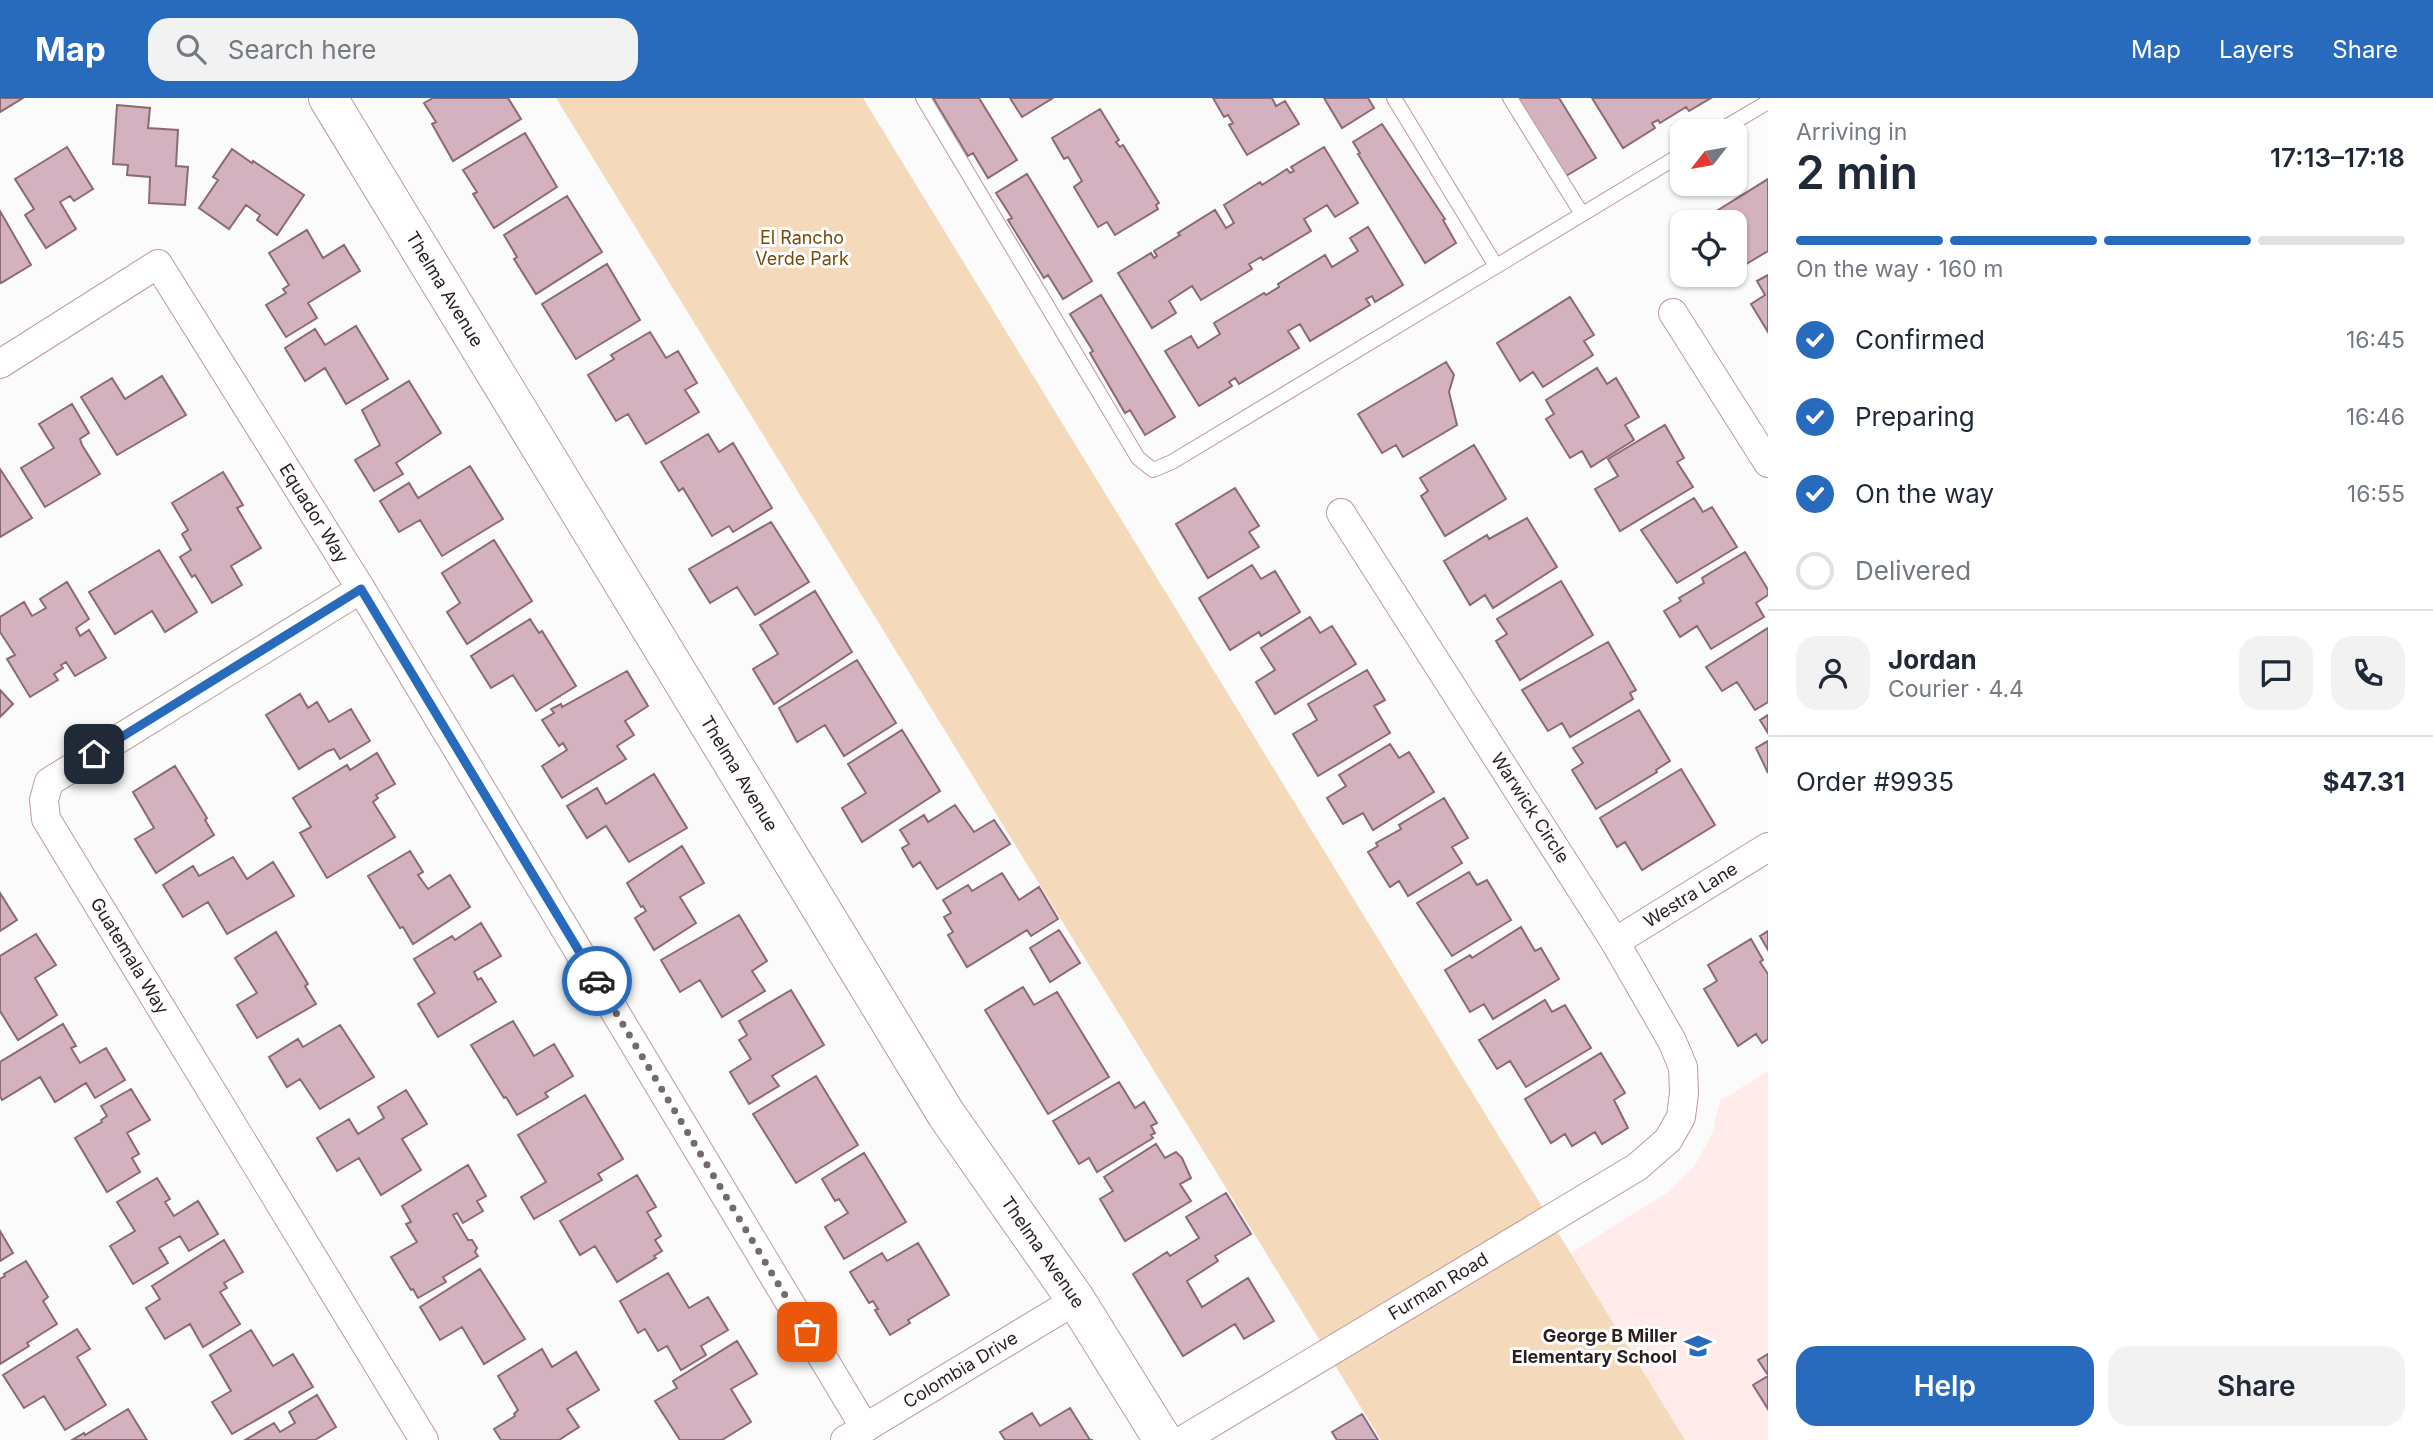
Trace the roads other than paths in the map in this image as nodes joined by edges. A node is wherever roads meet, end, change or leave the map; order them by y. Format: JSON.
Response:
{"nodes":[{"id":1,"x":328,"y":98,"type":"edge"},
{"id":2,"x":923,"y":98,"type":"edge"},
{"id":3,"x":1394,"y":98,"type":"edge"},
{"id":4,"x":1510,"y":98,"type":"edge"},
{"id":5,"x":1768,"y":102,"type":"edge"},
{"id":6,"x":1739,"y":119,"type":"edge"},
{"id":7,"x":1670,"y":161,"type":"edge"},
{"id":8,"x":1582,"y":214,"type":"junction"},
{"id":9,"x":1496,"y":266,"type":"junction"},
{"id":10,"x":1674,"y":313,"type":"dead end"},
{"id":11,"x":0,"y":364,"type":"edge"},
{"id":12,"x":1768,"y":463,"type":"edge"},
{"id":13,"x":1340,"y":513,"type":"dead end"},
{"id":14,"x":361,"y":589,"type":"junction"},
{"id":15,"x":1768,"y":847,"type":"edge"},
{"id":16,"x":1615,"y":942,"type":"junction"},
{"id":17,"x":1681,"y":1117,"type":"joint"},
{"id":18,"x":1076,"y":1300,"type":"junction"},
{"id":19,"x":855,"y":1434,"type":"edge"},
{"id":20,"x":424,"y":1440,"type":"edge"},
{"id":21,"x":1163,"y":1440,"type":"edge"},
{"id":22,"x":1182,"y":1440,"type":"edge"}],
"edges":[{"from":1,"to":18,"type":"street","name":"Thelma Avenue"},
{"from":2,"to":9,"type":"lane"},
{"from":3,"to":9,"type":"lane"},
{"from":4,"to":8,"type":"lane"},
{"from":5,"to":6,"type":"lane"},
{"from":7,"to":8,"type":"lane"},
{"from":8,"to":9,"type":"lane"},
{"from":10,"to":12,"type":"street"},
{"from":11,"to":14,"type":"street","name":"Equador Way"},
{"from":13,"to":16,"type":"street","name":"Warwick Circle"},
{"from":14,"to":19,"type":"street","name":"Equador Way"},
{"from":14,"to":20,"type":"street","name":"Guatemala Way"},
{"from":15,"to":16,"type":"street","name":"Westra Lane"},
{"from":16,"to":17,"type":"street","name":"Warwick Circle"},
{"from":17,"to":22,"type":"street","name":"Furman Road"},
{"from":18,"to":19,"type":"street","name":"Colombia Drive"},
{"from":18,"to":21,"type":"street","name":"Thelma Avenue"}]}
